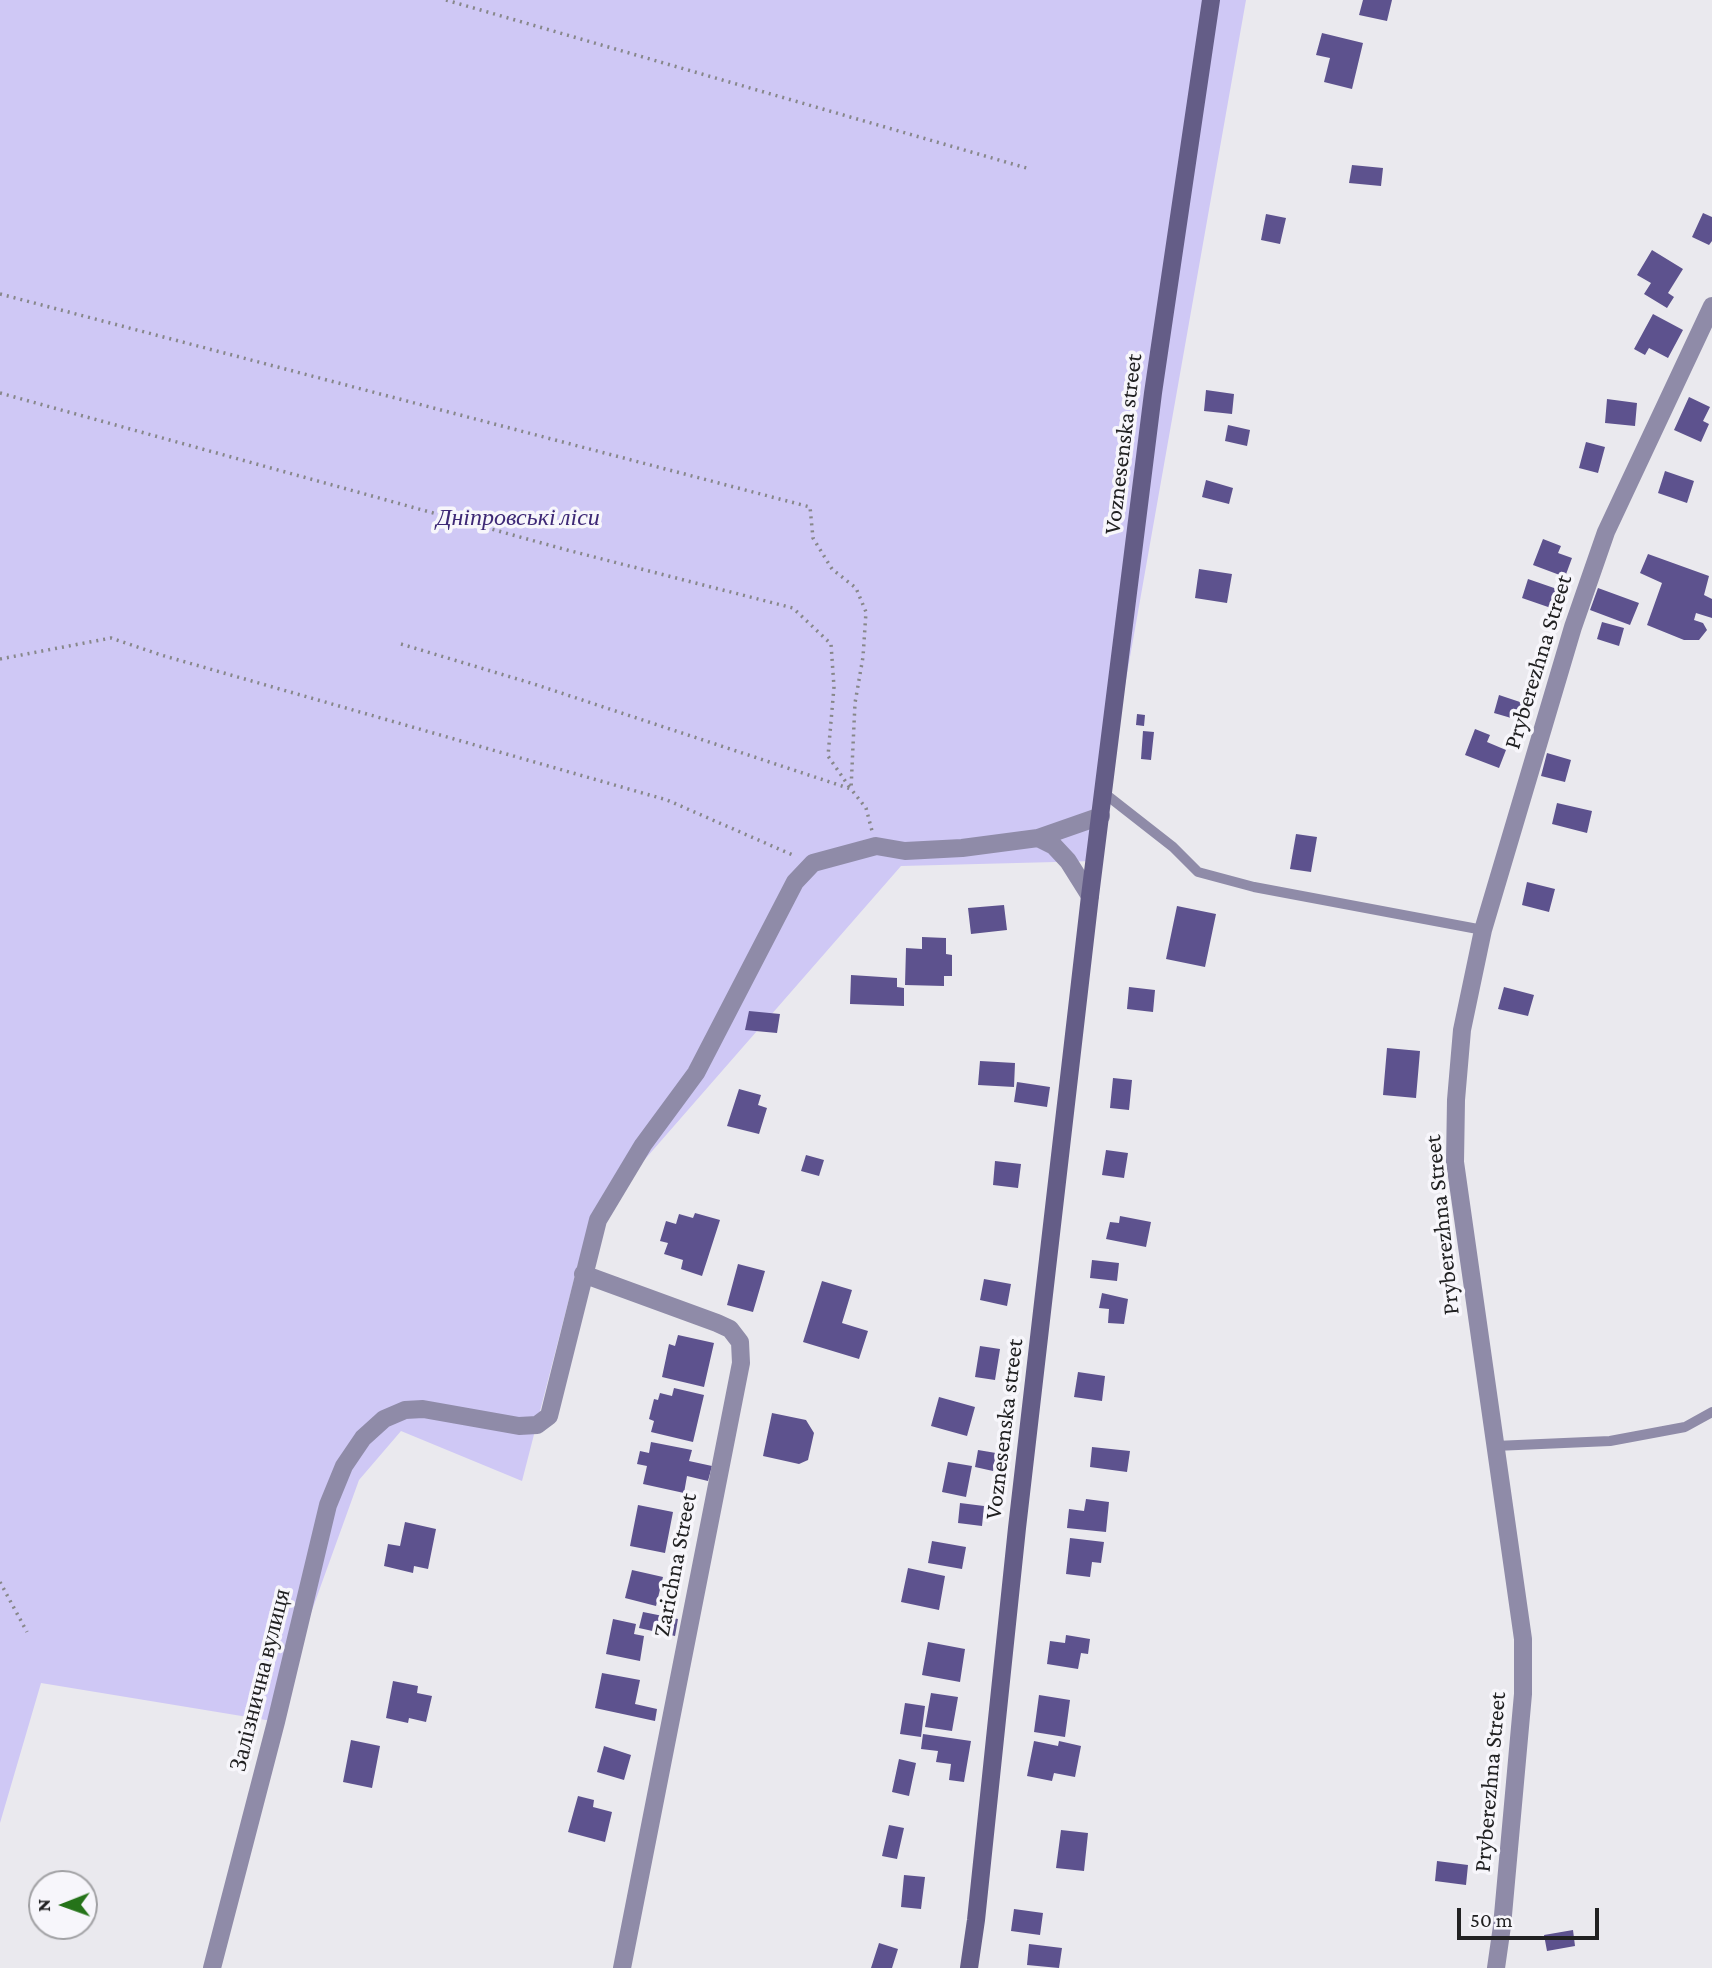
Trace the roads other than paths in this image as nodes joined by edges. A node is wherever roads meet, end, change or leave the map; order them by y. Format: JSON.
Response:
{"nodes":[{"id":1,"x":1211,"y":0,"type":"edge"},
{"id":2,"x":1712,"y":306,"type":"edge"},
{"id":3,"x":1104,"y":793,"type":"junction"},
{"id":4,"x":1101,"y":816,"type":"junction"},
{"id":5,"x":1038,"y":838,"type":"junction"},
{"id":6,"x":1090,"y":895,"type":"junction"},
{"id":7,"x":1483,"y":930,"type":"junction"},
{"id":8,"x":583,"y":1275,"type":"junction"},
{"id":9,"x":1712,"y":1412,"type":"edge"},
{"id":10,"x":1495,"y":1446,"type":"junction"},
{"id":11,"x":212,"y":1968,"type":"edge"},
{"id":12,"x":622,"y":1968,"type":"edge"},
{"id":13,"x":969,"y":1968,"type":"edge"},
{"id":14,"x":1496,"y":1968,"type":"edge"}],
"edges":[{"from":1,"to":3,"type":"main road","name":"Voznesenska street"},
{"from":2,"to":7,"type":"street","name":"Pryberezhna Street"},
{"from":3,"to":4,"type":"main road","name":"Voznesenska street"},
{"from":3,"to":7,"type":"lane"},
{"from":4,"to":5,"type":"street"},
{"from":4,"to":6,"type":"main road","name":"Voznesenska street"},
{"from":5,"to":6,"type":"street"},
{"from":5,"to":8,"type":"street"},
{"from":6,"to":13,"type":"main road","name":"Voznesenska street"},
{"from":7,"to":10,"type":"street","name":"Pryberezhna Street"},
{"from":8,"to":11,"type":"street","name":"Залізнична вулиця"},
{"from":8,"to":12,"type":"street","name":"Zarichna Street"},
{"from":9,"to":10,"type":"lane"},
{"from":10,"to":14,"type":"street","name":"Pryberezhna Street"}]}
